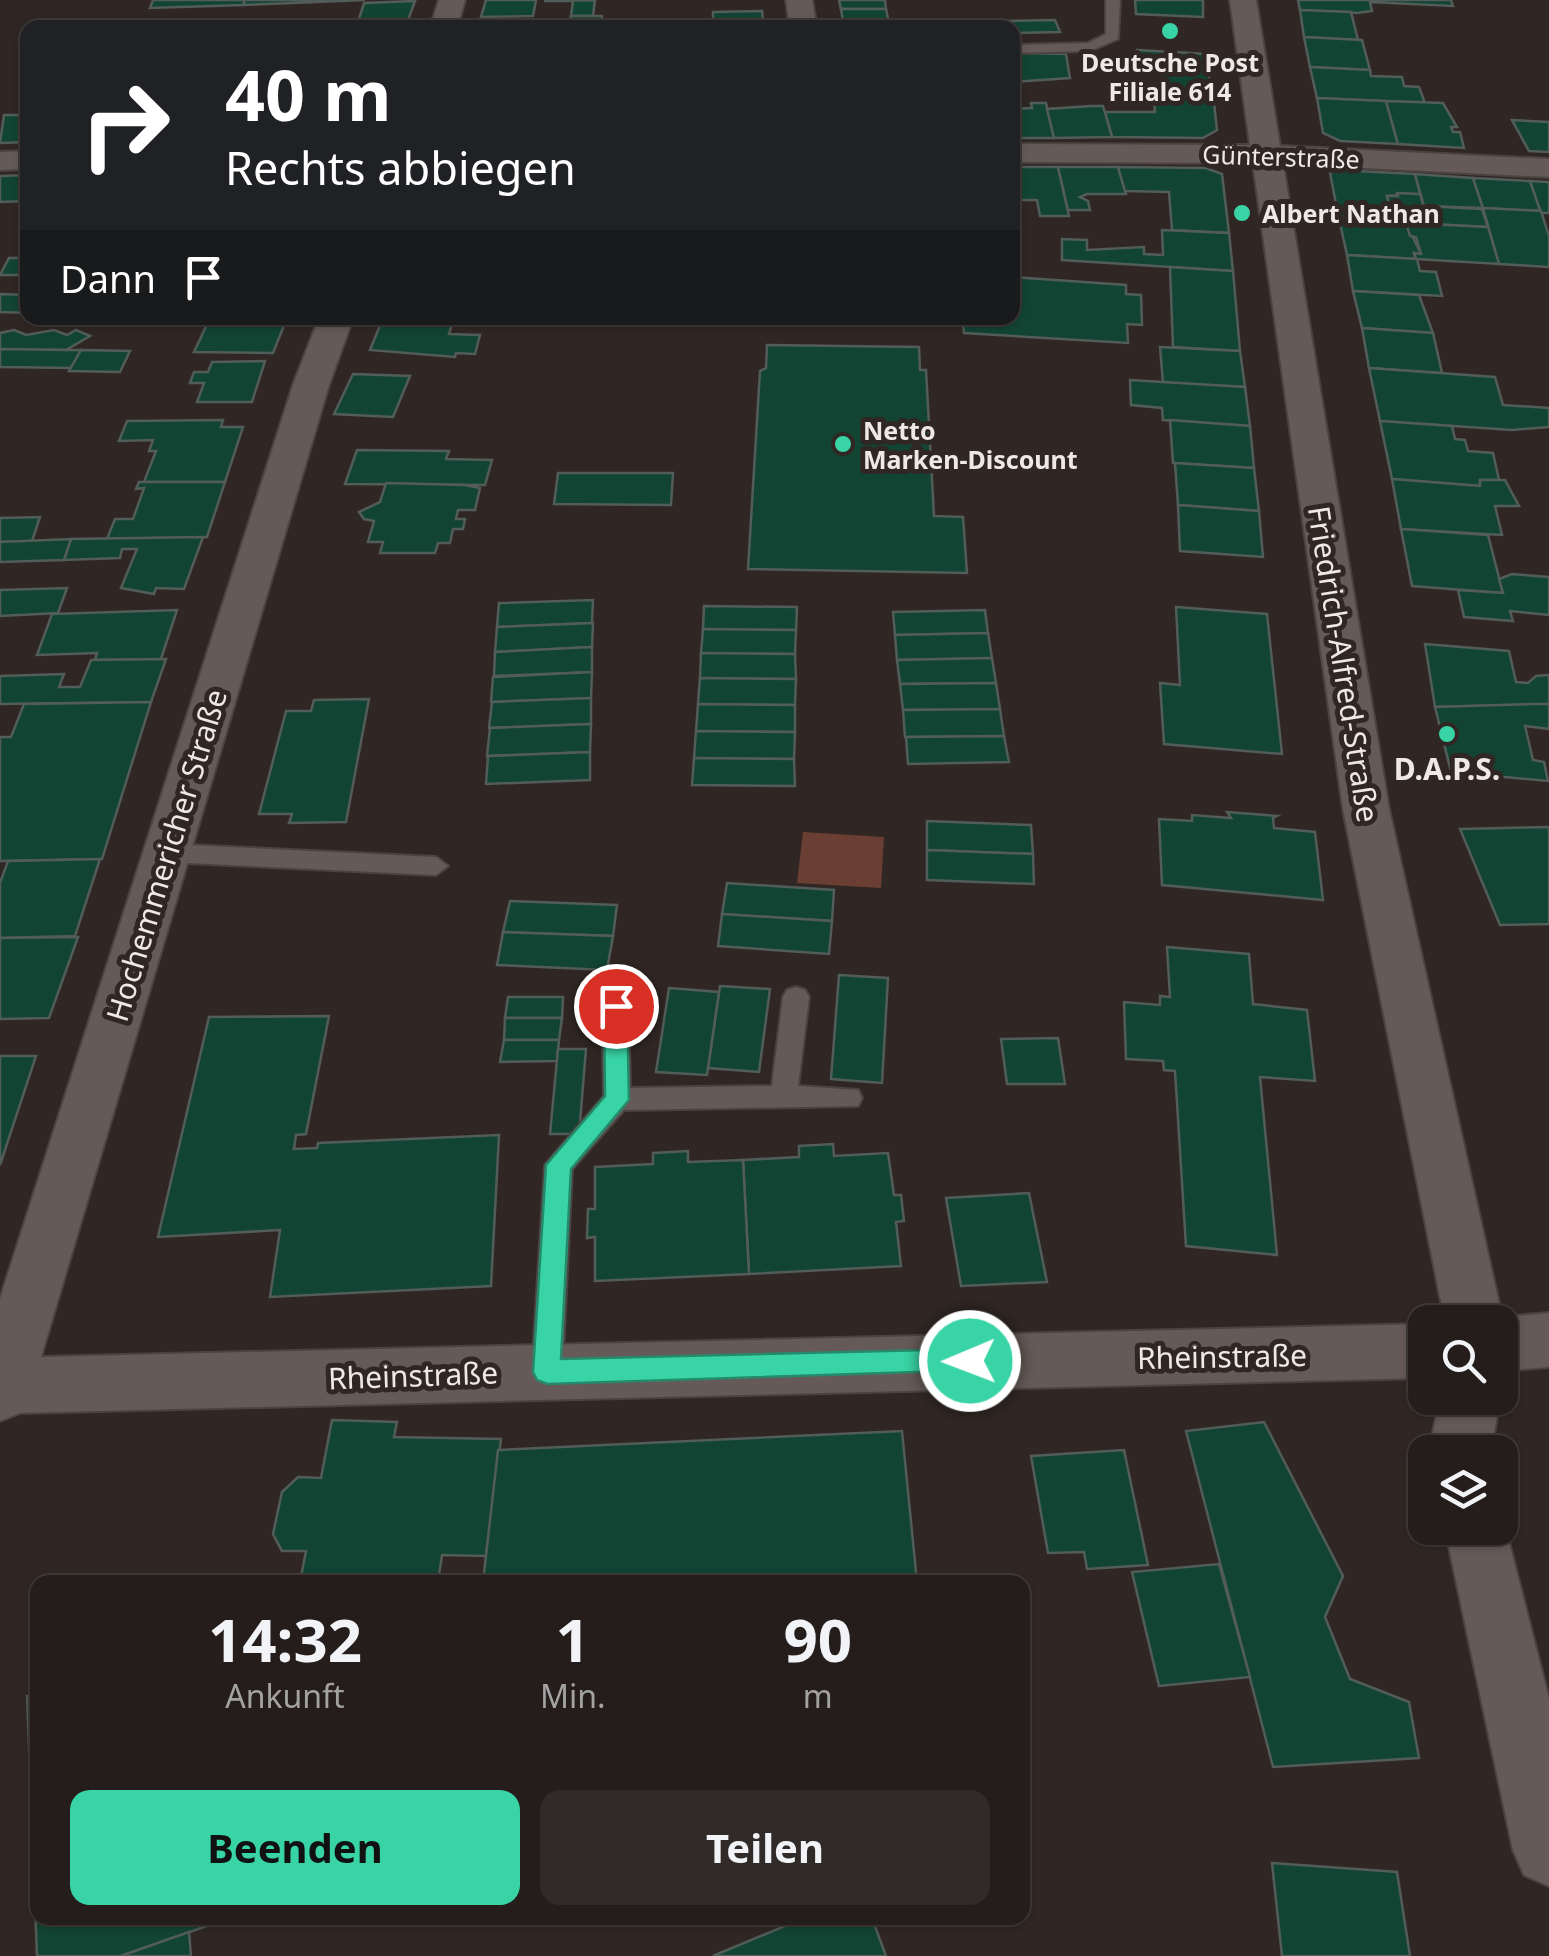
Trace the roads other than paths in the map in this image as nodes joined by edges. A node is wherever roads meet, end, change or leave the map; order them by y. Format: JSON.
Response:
{"nodes":[{"id":1,"x":1114,"y":0,"type":"edge"},
{"id":2,"x":1243,"y":0,"type":"edge"},
{"id":3,"x":1020,"y":49,"type":"edge"},
{"id":4,"x":1020,"y":153,"type":"edge"},
{"id":5,"x":1266,"y":154,"type":"junction"},
{"id":6,"x":1549,"y":168,"type":"edge"},
{"id":7,"x":334,"y":325,"type":"edge"},
{"id":8,"x":166,"y":853,"type":"junction"},
{"id":9,"x":436,"y":866,"type":"dead end"},
{"id":10,"x":796,"y":997,"type":"dead end"},
{"id":11,"x":616,"y":1006,"type":"dead end"},
{"id":12,"x":784,"y":1097,"type":"junction"},
{"id":13,"x":849,"y":1098,"type":"dead end"},
{"id":14,"x":617,"y":1100,"type":"junction"},
{"id":15,"x":1470,"y":1305,"type":"edge"},
{"id":16,"x":1549,"y":1340,"type":"edge"},
{"id":17,"x":1518,"y":1343,"type":"edge"},
{"id":18,"x":1408,"y":1352,"type":"edge"},
{"id":19,"x":547,"y":1372,"type":"junction"},
{"id":20,"x":0,"y":1389,"type":"edge"},
{"id":21,"x":1481,"y":1545,"type":"edge"},
{"id":22,"x":1549,"y":1850,"type":"edge"}],
"edges":[{"from":1,"to":3,"type":"lane"},
{"from":2,"to":5,"type":"street","name":"Friedrich-Alfred-Straße"},
{"from":4,"to":5,"type":"street","name":"Günterstraße"},
{"from":5,"to":6,"type":"street","name":"Günterstraße"},
{"from":5,"to":15,"type":"street","name":"Friedrich-Alfred-Straße"},
{"from":7,"to":8,"type":"street","name":"Hochemmericher Straße"},
{"from":8,"to":9,"type":"lane"},
{"from":8,"to":20,"type":"street","name":"Hochemmericher Straße"},
{"from":10,"to":12,"type":"lane"},
{"from":11,"to":14,"type":"lane"},
{"from":12,"to":13,"type":"lane"},
{"from":12,"to":14,"type":"lane"},
{"from":14,"to":19,"type":"lane"},
{"from":16,"to":17,"type":"street"},
{"from":18,"to":19,"type":"street","name":"Rheinstraße"},
{"from":19,"to":20,"type":"street","name":"Rheinstraße"},
{"from":21,"to":22,"type":"street"}]}
